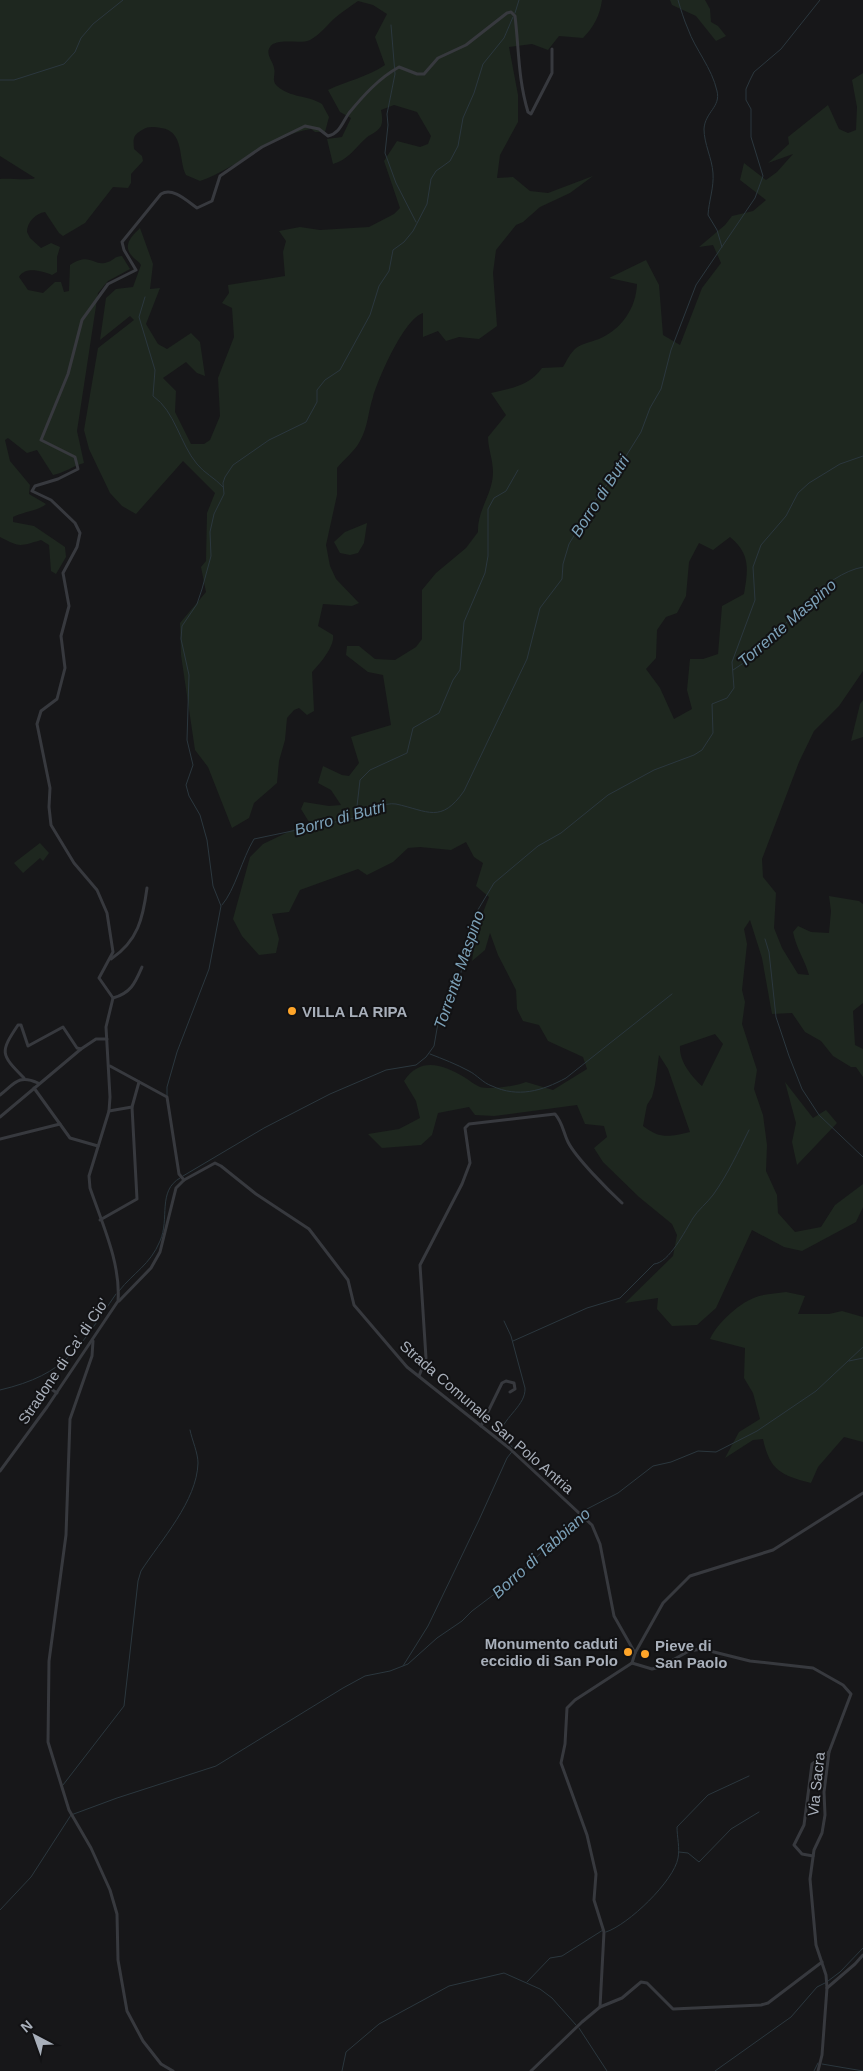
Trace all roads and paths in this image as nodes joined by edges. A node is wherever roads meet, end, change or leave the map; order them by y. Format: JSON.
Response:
{"nodes":[{"id":1,"x":552,"y":49,"type":"dead end"},
{"id":2,"x":147,"y":888,"type":"dead end"},
{"id":3,"x":111,"y":959,"type":"junction"},
{"id":4,"x":142,"y":967,"type":"dead end"},
{"id":5,"x":113,"y":998,"type":"junction"},
{"id":6,"x":107,"y":1038,"type":"junction"},
{"id":7,"x":81,"y":1049,"type":"junction"},
{"id":8,"x":110,"y":1066,"type":"junction"},
{"id":9,"x":24,"y":1078,"type":"junction"},
{"id":10,"x":139,"y":1082,"type":"junction"},
{"id":11,"x":38,"y":1083,"type":"junction"},
{"id":12,"x":34,"y":1088,"type":"junction"},
{"id":13,"x":0,"y":1095,"type":"edge"},
{"id":14,"x":132,"y":1107,"type":"junction"},
{"id":15,"x":109,"y":1111,"type":"junction"},
{"id":16,"x":0,"y":1117,"type":"edge"},
{"id":17,"x":60,"y":1124,"type":"junction"},
{"id":18,"x":0,"y":1139,"type":"edge"},
{"id":19,"x":98,"y":1146,"type":"junction"},
{"id":20,"x":184,"y":1180,"type":"junction"},
{"id":21,"x":622,"y":1203,"type":"dead end"},
{"id":22,"x":100,"y":1220,"type":"junction"},
{"id":23,"x":118,"y":1301,"type":"junction"},
{"id":24,"x":93,"y":1340,"type":"junction"},
{"id":25,"x":419,"y":1376,"type":"junction"},
{"id":26,"x":48,"y":1387,"type":"dead end"},
{"id":27,"x":510,"y":1392,"type":"dead end"},
{"id":28,"x":56,"y":1393,"type":"junction"},
{"id":29,"x":481,"y":1426,"type":"junction"},
{"id":30,"x":0,"y":1471,"type":"edge"},
{"id":31,"x":863,"y":1493,"type":"edge"},
{"id":32,"x":635,"y":1653,"type":"junction"},
{"id":33,"x":632,"y":1663,"type":"junction"},
{"id":34,"x":829,"y":1752,"type":"junction"},
{"id":35,"x":813,"y":1856,"type":"junction"},
{"id":36,"x":863,"y":1955,"type":"edge"},
{"id":37,"x":822,"y":1962,"type":"junction"},
{"id":38,"x":826,"y":1987,"type":"junction"},
{"id":39,"x":600,"y":2008,"type":"junction"},
{"id":40,"x":173,"y":2071,"type":"edge"},
{"id":41,"x":531,"y":2071,"type":"edge"},
{"id":42,"x":818,"y":2071,"type":"edge"}],
"edges":[{"from":1,"to":3,"type":"street"},
{"from":2,"to":3,"type":"street"},
{"from":3,"to":5,"type":"street"},
{"from":4,"to":5,"type":"street"},
{"from":5,"to":6,"type":"street","name":"Stradone di Ca' di Cio'"},
{"from":6,"to":7,"type":"street"},
{"from":6,"to":8,"type":"street","name":"Stradone di Ca' di Cio'"},
{"from":7,"to":9,"type":"street"},
{"from":7,"to":11,"type":"street"},
{"from":8,"to":10,"type":"street"},
{"from":8,"to":15,"type":"street","name":"Stradone di Ca' di Cio'"},
{"from":9,"to":11,"type":"street"},
{"from":9,"to":13,"type":"street"},
{"from":10,"to":14,"type":"street"},
{"from":10,"to":20,"type":"street"},
{"from":11,"to":12,"type":"street"},
{"from":12,"to":16,"type":"street"},
{"from":12,"to":17,"type":"street"},
{"from":14,"to":15,"type":"street"},
{"from":14,"to":22,"type":"street"},
{"from":15,"to":19,"type":"street","name":"Stradone di Ca' di Cio'"},
{"from":17,"to":18,"type":"street"},
{"from":17,"to":19,"type":"street"},
{"from":19,"to":22,"type":"street","name":"Stradone di Ca' di Cio'"},
{"from":20,"to":23,"type":"street"},
{"from":20,"to":25,"type":"street","name":"Strada Comunale San Polo Antria"},
{"from":21,"to":25,"type":"street"},
{"from":22,"to":23,"type":"street","name":"Stradone di Ca' di Cio'"},
{"from":23,"to":24,"type":"street","name":"Stradone di Ca' di Cio'"},
{"from":24,"to":28,"type":"street","name":"Stradone di Ca' di Cio'"},
{"from":24,"to":40,"type":"street"},
{"from":25,"to":29,"type":"street","name":"Strada Comunale San Polo Antria"},
{"from":26,"to":28,"type":"street"},
{"from":27,"to":29,"type":"street"},
{"from":28,"to":30,"type":"street","name":"Stradone di Ca' di Cio'"},
{"from":29,"to":32,"type":"street","name":"Strada Comunale San Polo Antria"},
{"from":31,"to":32,"type":"street"},
{"from":32,"to":33,"type":"street"},
{"from":33,"to":34,"type":"street","name":"Via Sacra"},
{"from":33,"to":39,"type":"street"},
{"from":34,"to":35,"type":"street","name":"Via Sacra"},
{"from":34,"to":35,"type":"street"},
{"from":35,"to":37,"type":"street","name":"Via Sacra"},
{"from":36,"to":38,"type":"street"},
{"from":37,"to":38,"type":"street","name":"Via Sacra"},
{"from":37,"to":39,"type":"street"},
{"from":38,"to":42,"type":"street","name":"Via Sacra"},
{"from":39,"to":41,"type":"street"}]}
